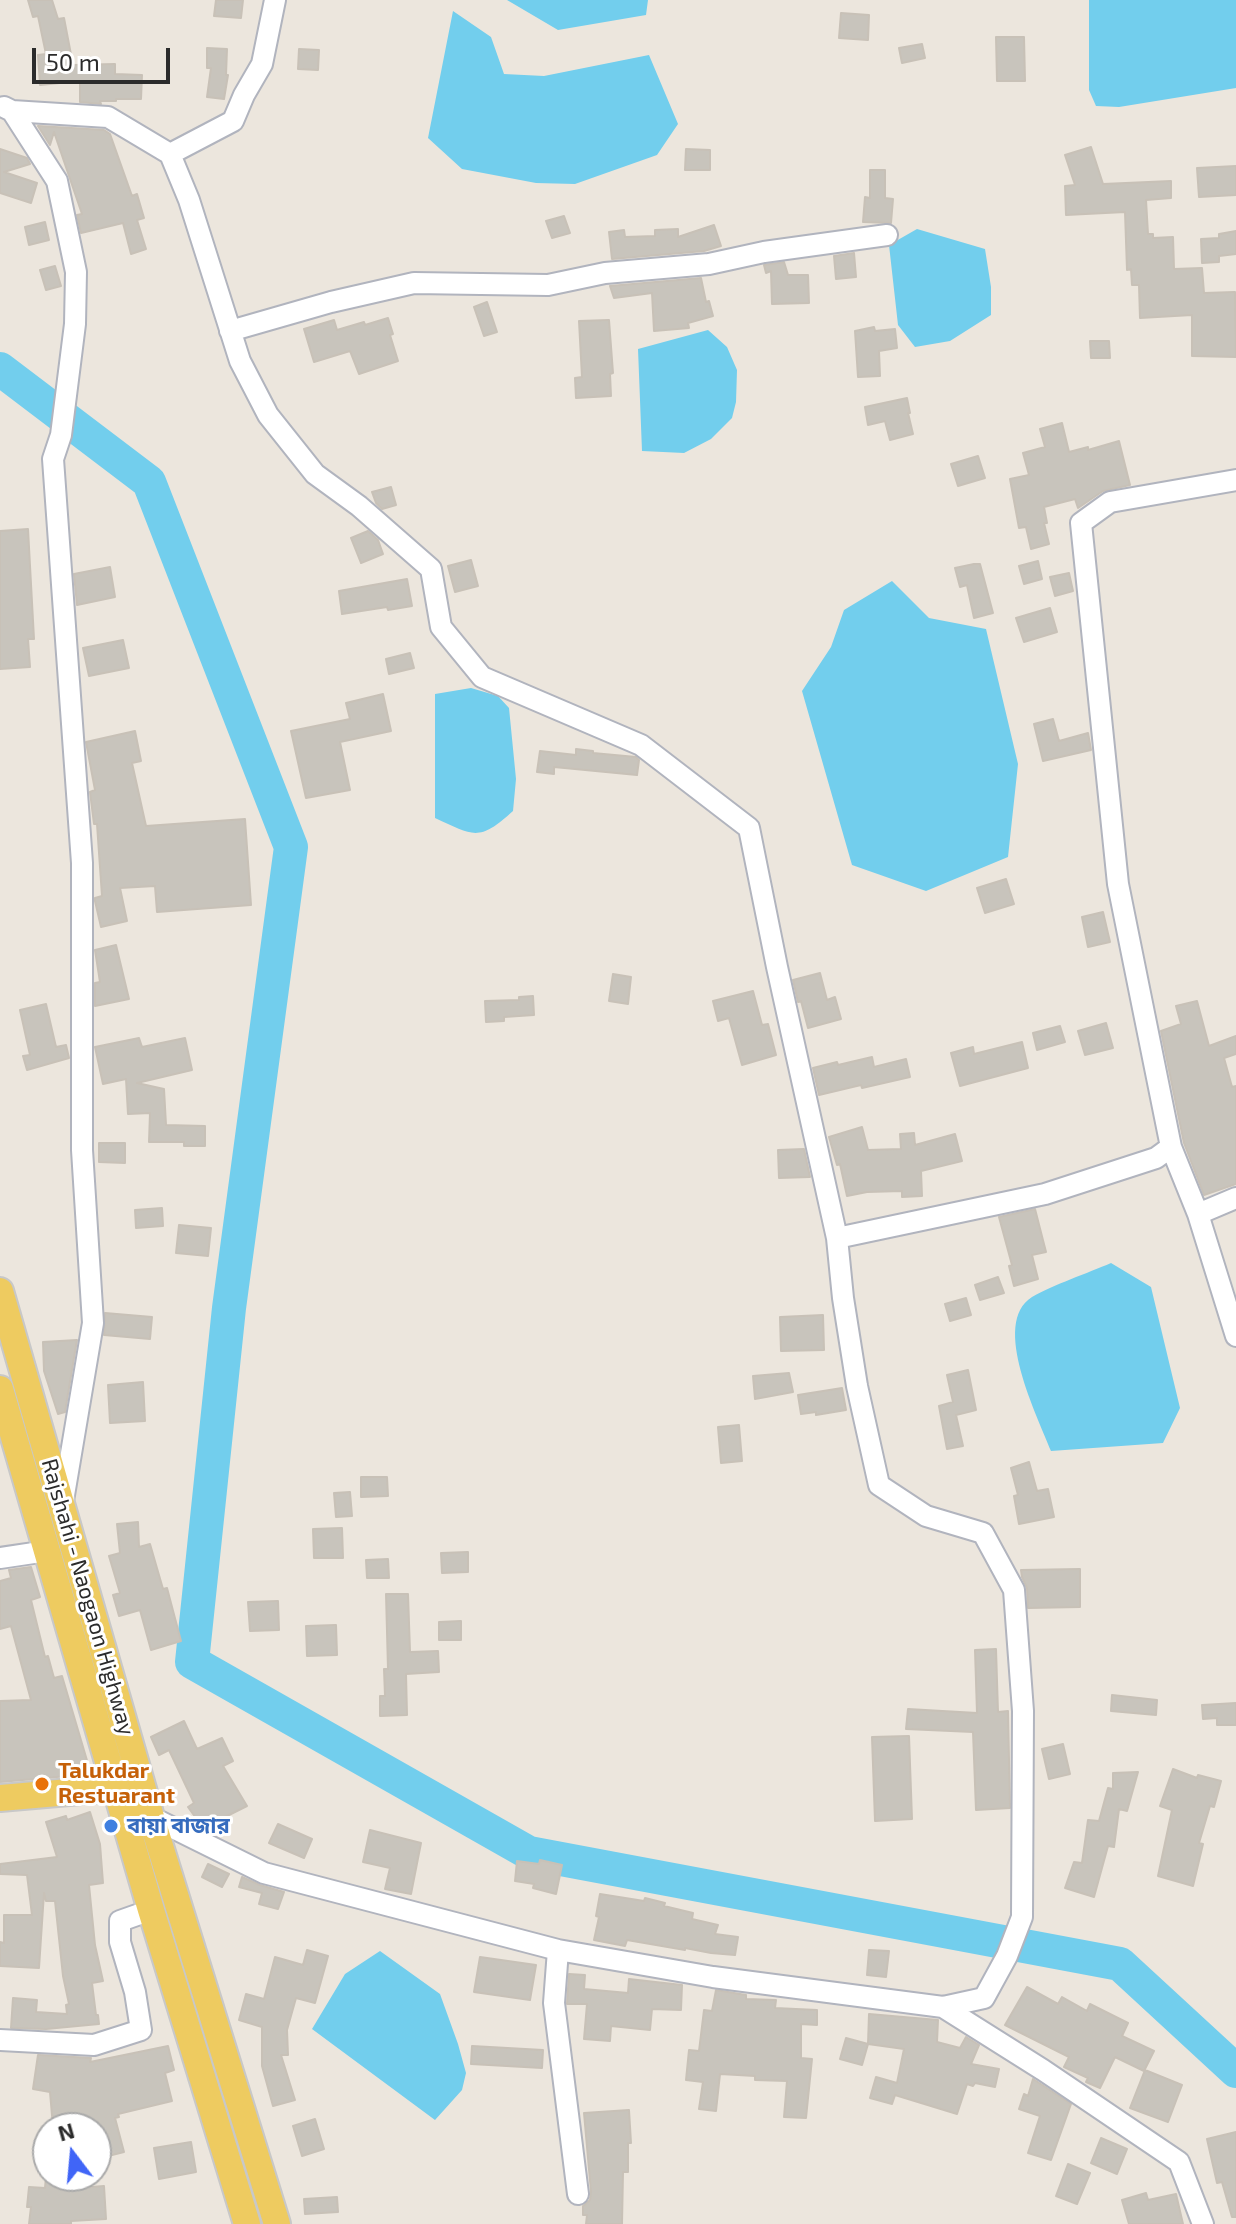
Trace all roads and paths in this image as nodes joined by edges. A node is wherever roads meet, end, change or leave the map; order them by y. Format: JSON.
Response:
{"nodes":[{"id":1,"x":275,"y":0,"type":"edge"},
{"id":2,"x":6,"y":108,"type":"edge"},
{"id":3,"x":170,"y":154,"type":"junction"},
{"id":4,"x":887,"y":235,"type":"dead end"},
{"id":5,"x":230,"y":331,"type":"junction"},
{"id":6,"x":1236,"y":480,"type":"edge"},
{"id":7,"x":1171,"y":1147,"type":"junction"},
{"id":8,"x":1236,"y":1198,"type":"edge"},
{"id":9,"x":1198,"y":1214,"type":"junction"},
{"id":10,"x":837,"y":1238,"type":"junction"},
{"id":11,"x":0,"y":1291,"type":"edge"},
{"id":12,"x":1236,"y":1336,"type":"edge"},
{"id":13,"x":0,"y":1389,"type":"edge"},
{"id":14,"x":43,"y":1440,"type":"junction"},
{"id":15,"x":17,"y":1447,"type":"junction"},
{"id":16,"x":62,"y":1506,"type":"junction"},
{"id":17,"x":47,"y":1551,"type":"junction"},
{"id":18,"x":0,"y":1558,"type":"edge"},
{"id":19,"x":115,"y":1788,"type":"junction"},
{"id":20,"x":0,"y":1798,"type":"edge"},
{"id":21,"x":151,"y":1817,"type":"junction"},
{"id":22,"x":151,"y":1910,"type":"junction"},
{"id":23,"x":558,"y":1950,"type":"junction"},
{"id":24,"x":943,"y":2007,"type":"junction"},
{"id":25,"x":0,"y":2040,"type":"edge"},
{"id":26,"x":224,"y":2051,"type":"junction"},
{"id":27,"x":197,"y":2060,"type":"junction"},
{"id":28,"x":578,"y":2194,"type":"dead end"},
{"id":29,"x":247,"y":2224,"type":"edge"},
{"id":30,"x":277,"y":2224,"type":"edge"},
{"id":31,"x":1203,"y":2224,"type":"edge"}],
"edges":[{"from":1,"to":3,"type":"street"},
{"from":2,"to":3,"type":"street"},
{"from":2,"to":16,"type":"street"},
{"from":3,"to":5,"type":"street"},
{"from":4,"to":5,"type":"street"},
{"from":5,"to":10,"type":"street"},
{"from":6,"to":7,"type":"street"},
{"from":7,"to":9,"type":"street"},
{"from":7,"to":10,"type":"street"},
{"from":8,"to":9,"type":"street"},
{"from":9,"to":12,"type":"street"},
{"from":10,"to":24,"type":"street"},
{"from":11,"to":14,"type":"main road","name":"Rajshahi - Naogaon Highway"},
{"from":13,"to":15,"type":"main road","name":"Rajshahi - Naogaon Highway"},
{"from":14,"to":15,"type":"main road"},
{"from":14,"to":16,"type":"main road","name":"Rajshahi - Naogaon Highway"},
{"from":15,"to":17,"type":"main road","name":"Rajshahi - Naogaon Highway"},
{"from":16,"to":21,"type":"main road","name":"Rajshahi - Naogaon Highway"},
{"from":17,"to":18,"type":"street"},
{"from":17,"to":19,"type":"main road","name":"Rajshahi - Naogaon Highway"},
{"from":19,"to":20,"type":"main road"},
{"from":19,"to":22,"type":"main road","name":"Rajshahi - Naogaon Highway"},
{"from":21,"to":23,"type":"street"},
{"from":21,"to":26,"type":"main road","name":"Rajshahi - Naogaon Highway"},
{"from":22,"to":25,"type":"street"},
{"from":22,"to":27,"type":"main road","name":"Rajshahi - Naogaon Highway"},
{"from":23,"to":24,"type":"street"},
{"from":23,"to":28,"type":"street"},
{"from":24,"to":31,"type":"street"},
{"from":26,"to":27,"type":"main road"},
{"from":26,"to":30,"type":"main road","name":"Rajshahi - Naogaon Highway"},
{"from":27,"to":29,"type":"main road","name":"Rajshahi - Naogaon Highway"}]}
